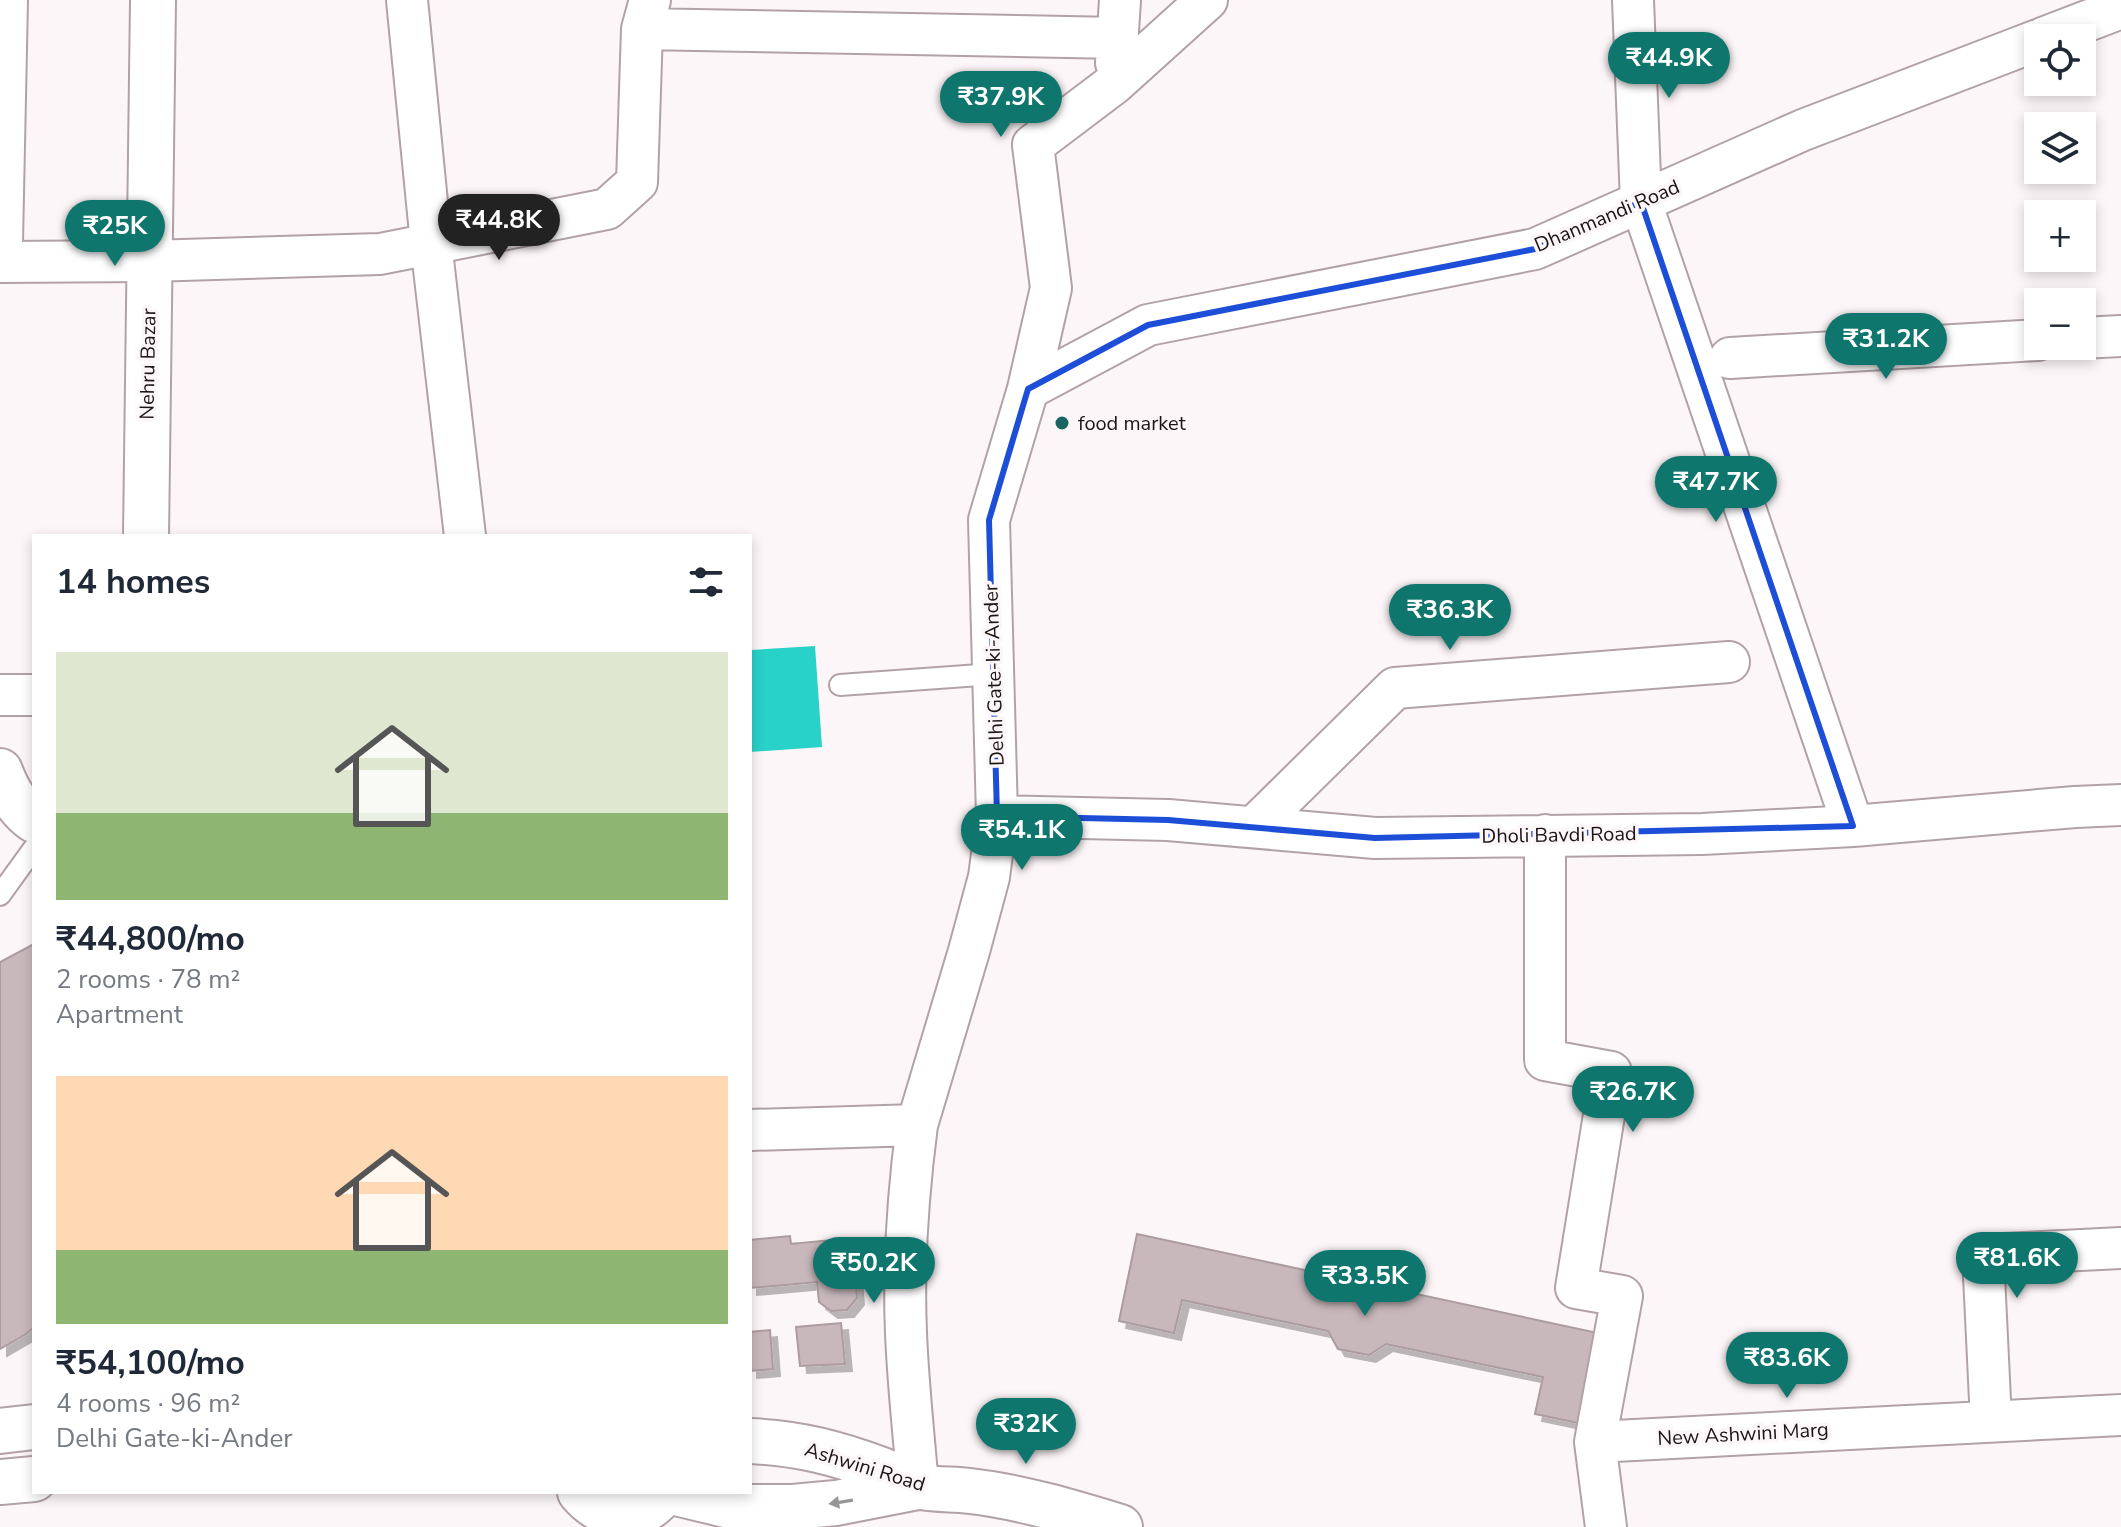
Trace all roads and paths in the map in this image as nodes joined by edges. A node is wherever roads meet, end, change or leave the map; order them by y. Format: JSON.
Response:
{"nodes":[{"id":1,"x":5,"y":0,"type":"edge"},
{"id":2,"x":153,"y":0,"type":"edge"},
{"id":3,"x":407,"y":0,"type":"edge"},
{"id":4,"x":1207,"y":0,"type":"edge"},
{"id":5,"x":1633,"y":0,"type":"edge"},
{"id":6,"x":2121,"y":8,"type":"edge"},
{"id":7,"x":646,"y":15,"type":"edge"},
{"id":8,"x":1119,"y":19,"type":"edge"},
{"id":9,"x":2080,"y":24,"type":"edge"},
{"id":10,"x":2024,"y":46,"type":"edge"},
{"id":11,"x":1115,"y":83,"type":"junction"},
{"id":12,"x":1641,"y":202,"type":"junction"},
{"id":13,"x":0,"y":242,"type":"edge"},
{"id":14,"x":431,"y":243,"type":"junction"},
{"id":15,"x":149,"y":261,"type":"junction"},
{"id":16,"x":0,"y":262,"type":"edge"},
{"id":17,"x":2121,"y":336,"type":"edge"},
{"id":18,"x":2096,"y":337,"type":"edge"},
{"id":19,"x":2024,"y":341,"type":"edge"},
{"id":20,"x":1730,"y":358,"type":"dead end"},
{"id":21,"x":1028,"y":389,"type":"junction"},
{"id":22,"x":146,"y":534,"type":"edge"},
{"id":23,"x":465,"y":534,"type":"edge"},
{"id":24,"x":1729,"y":662,"type":"dead end"},
{"id":25,"x":994,"y":674,"type":"junction"},
{"id":26,"x":840,"y":685,"type":"dead end"},
{"id":27,"x":0,"y":695,"type":"edge"},
{"id":28,"x":32,"y":695,"type":"edge"},
{"id":29,"x":0,"y":771,"type":"edge"},
{"id":30,"x":2121,"y":805,"type":"edge"},
{"id":31,"x":997,"y":816,"type":"junction"},
{"id":32,"x":32,"y":818,"type":"edge"},
{"id":33,"x":1853,"y":826,"type":"junction"},
{"id":34,"x":1254,"y":827,"type":"junction"},
{"id":35,"x":1545,"y":835,"type":"junction"},
{"id":36,"x":32,"y":851,"type":"edge"},
{"id":37,"x":0,"y":895,"type":"edge"},
{"id":38,"x":917,"y":1125,"type":"junction"},
{"id":39,"x":752,"y":1130,"type":"edge"},
{"id":40,"x":2121,"y":1248,"type":"edge"},
{"id":41,"x":2121,"y":1415,"type":"edge"},
{"id":42,"x":1991,"y":1421,"type":"junction"},
{"id":43,"x":32,"y":1427,"type":"edge"},
{"id":44,"x":0,"y":1431,"type":"edge"},
{"id":45,"x":752,"y":1441,"type":"edge"},
{"id":46,"x":1595,"y":1442,"type":"junction"},
{"id":47,"x":32,"y":1479,"type":"edge"},
{"id":48,"x":0,"y":1482,"type":"edge"},
{"id":49,"x":918,"y":1487,"type":"junction"},
{"id":50,"x":663,"y":1503,"type":"edge"},
{"id":51,"x":586,"y":1507,"type":"edge"},
{"id":52,"x":1120,"y":1527,"type":"edge"},
{"id":53,"x":1606,"y":1527,"type":"edge"}],
"edges":[{"from":1,"to":13,"type":"main road"},
{"from":2,"to":15,"type":"main road","name":"Nehru Bazar"},
{"from":3,"to":14,"type":"street"},
{"from":4,"to":11,"type":"street"},
{"from":5,"to":12,"type":"street"},
{"from":6,"to":9,"type":"street","name":"Dhanmandi Road"},
{"from":7,"to":8,"type":"street"},
{"from":7,"to":14,"type":"street"},
{"from":8,"to":11,"type":"street"},
{"from":10,"to":12,"type":"street","name":"Dhanmandi Road"},
{"from":11,"to":21,"type":"street","name":"Delhi Gate-ki-Ander"},
{"from":12,"to":21,"type":"street","name":"Dhanmandi Road"},
{"from":12,"to":33,"type":"street"},
{"from":14,"to":15,"type":"street"},
{"from":14,"to":23,"type":"street"},
{"from":15,"to":16,"type":"street"},
{"from":15,"to":22,"type":"main road","name":"Nehru Bazar"},
{"from":17,"to":18,"type":"street"},
{"from":19,"to":20,"type":"street"},
{"from":21,"to":25,"type":"street","name":"Delhi Gate-ki-Ander"},
{"from":24,"to":34,"type":"street"},
{"from":25,"to":26,"type":"lane"},
{"from":25,"to":31,"type":"street","name":"Delhi Gate-ki-Ander"},
{"from":27,"to":28,"type":"street"},
{"from":29,"to":32,"type":"main road"},
{"from":30,"to":33,"type":"street","name":"Dholi Bavdi Road"},
{"from":31,"to":34,"type":"street","name":"Dholi Bavdi Road"},
{"from":31,"to":38,"type":"street","name":"Delhi Gate-ki-Ander"},
{"from":33,"to":35,"type":"street","name":"Dholi Bavdi Road"},
{"from":34,"to":35,"type":"street","name":"Dholi Bavdi Road"},
{"from":35,"to":46,"type":"street"},
{"from":36,"to":37,"type":"lane"},
{"from":38,"to":39,"type":"street"},
{"from":38,"to":49,"type":"street","name":"Delhi Gate-ki-Ander"},
{"from":40,"to":42,"type":"street"},
{"from":41,"to":42,"type":"street","name":"New Ashwini Marg"},
{"from":42,"to":46,"type":"street","name":"New Ashwini Marg"},
{"from":43,"to":44,"type":"main road"},
{"from":45,"to":49,"type":"main road","name":"Ashwini Road"},
{"from":46,"to":53,"type":"street"},
{"from":47,"to":48,"type":"main road"},
{"from":49,"to":50,"type":"main road","one_way":true},
{"from":49,"to":52,"type":"main road","name":"Ashwini Road"},
{"from":50,"to":51,"type":"main road"}]}
